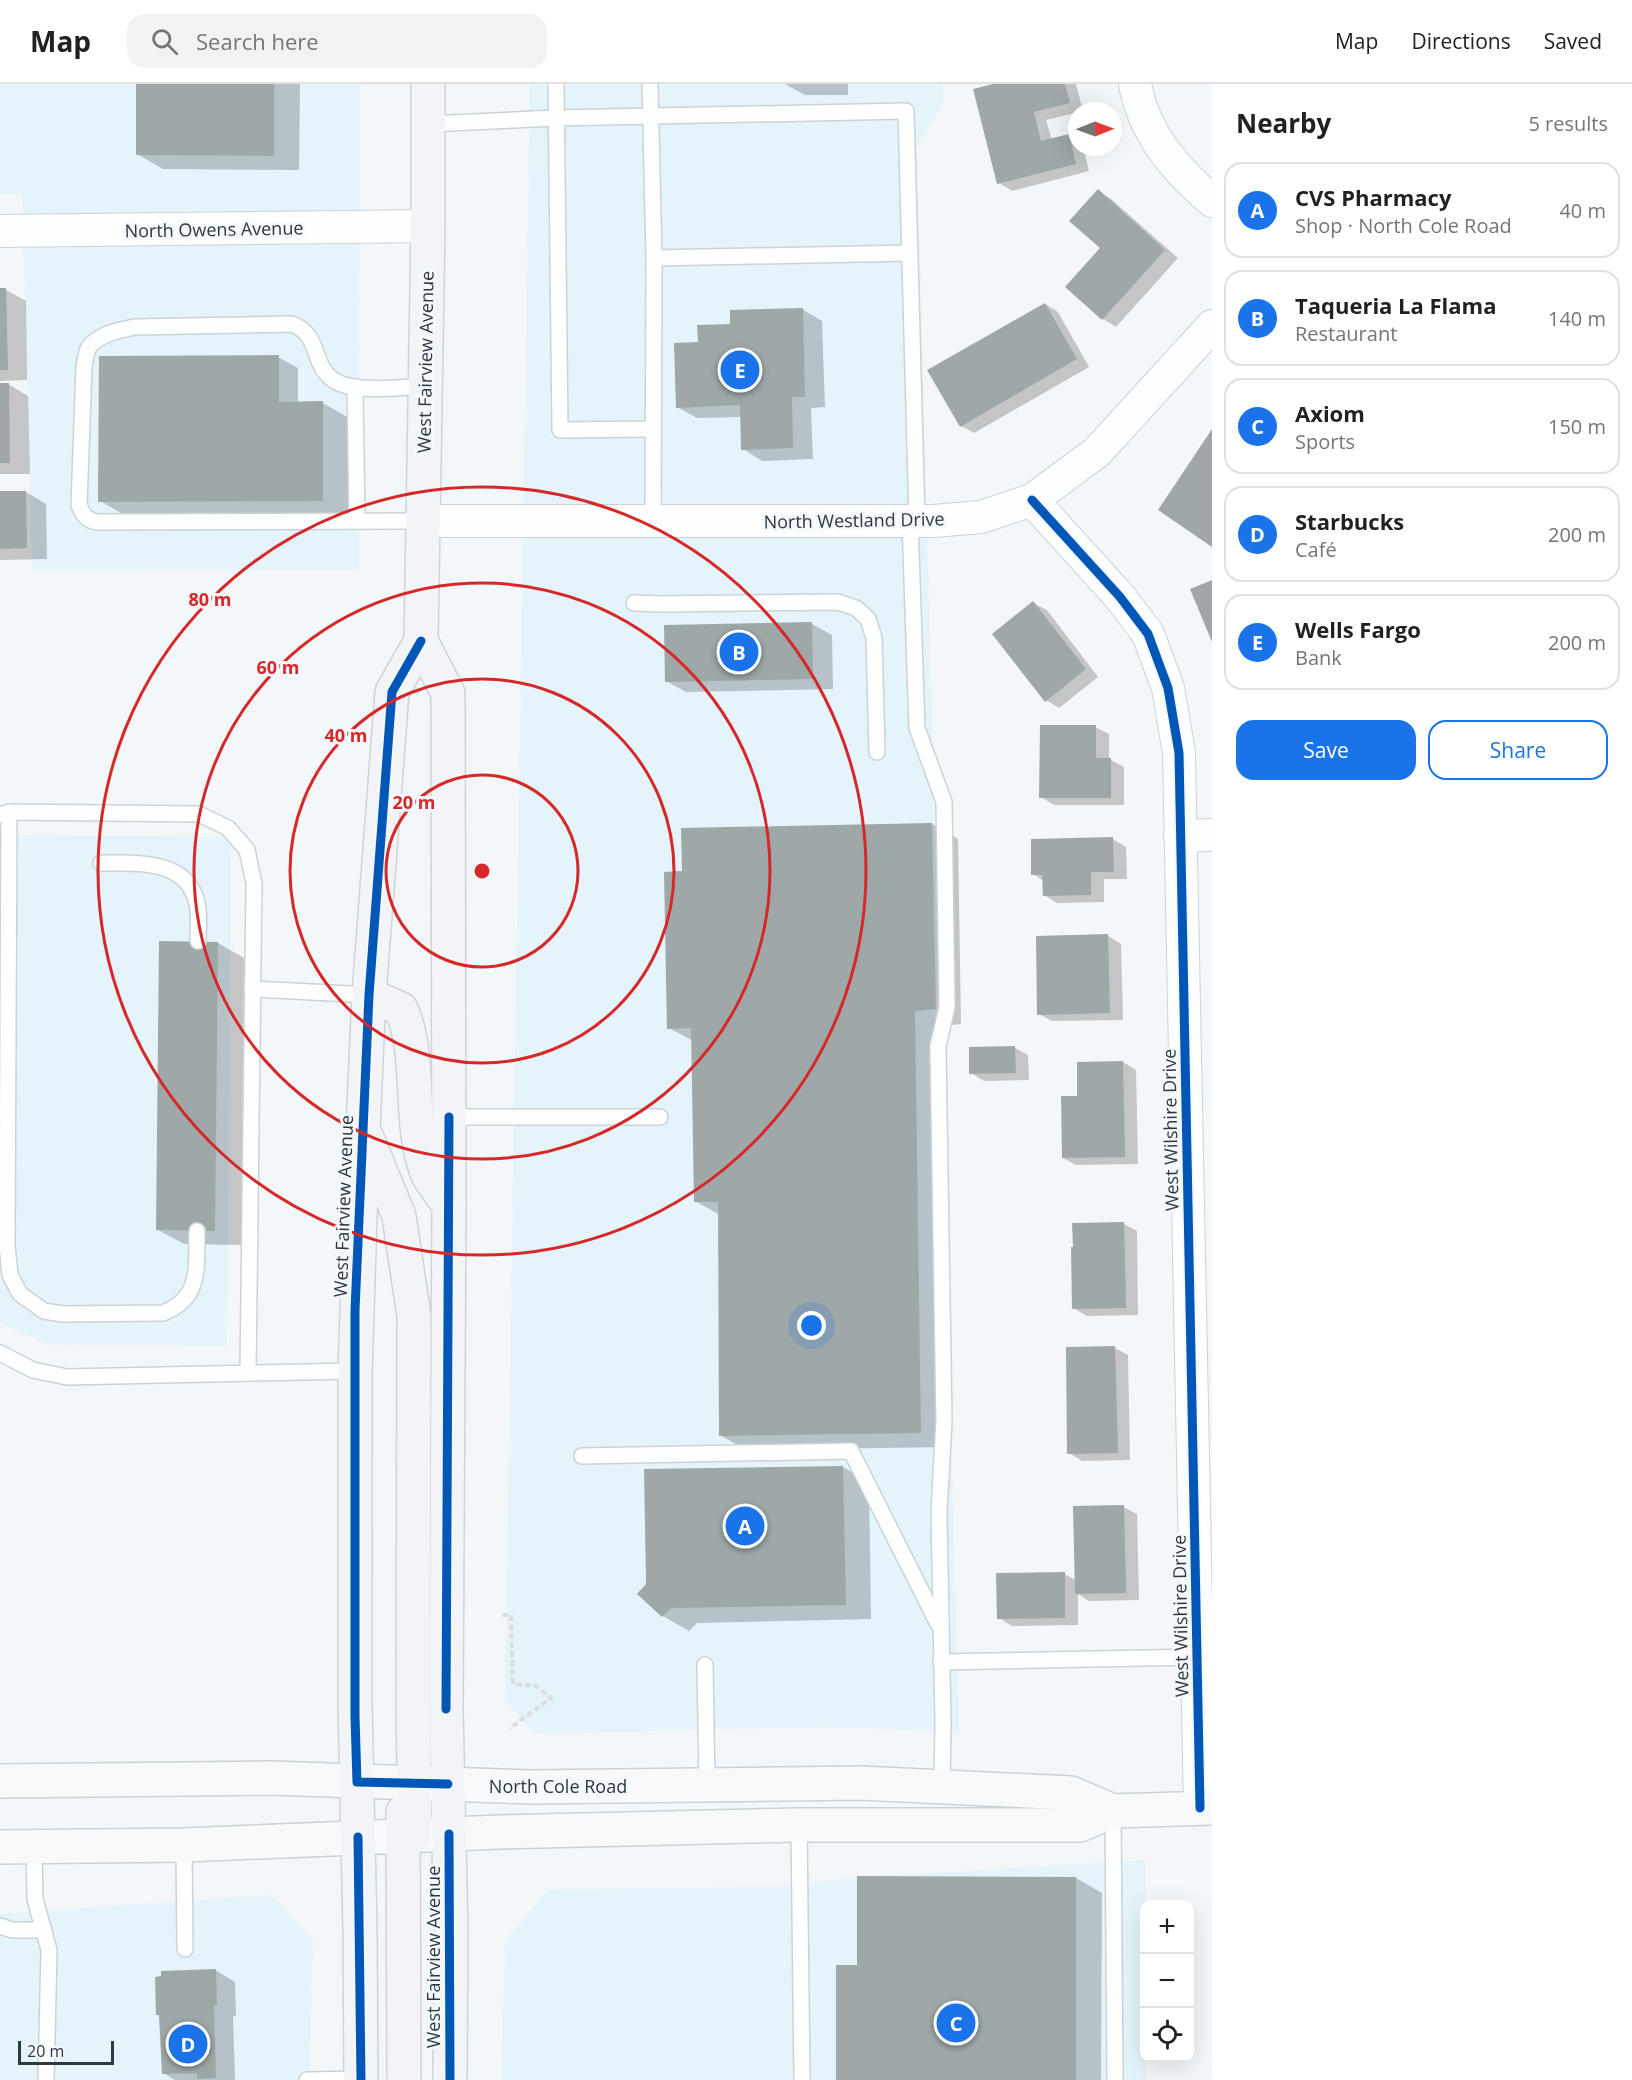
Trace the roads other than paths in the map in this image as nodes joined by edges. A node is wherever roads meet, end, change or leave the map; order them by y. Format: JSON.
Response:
{"nodes":[{"id":1,"x":428,"y":84,"type":"edge"},
{"id":2,"x":556,"y":84,"type":"edge"},
{"id":3,"x":650,"y":84,"type":"edge"},
{"id":4,"x":1135,"y":84,"type":"edge"},
{"id":5,"x":651,"y":117,"type":"junction"},
{"id":6,"x":556,"y":118,"type":"junction"},
{"id":7,"x":428,"y":124,"type":"junction"},
{"id":8,"x":1212,"y":201,"type":"edge"},
{"id":9,"x":428,"y":226,"type":"junction"},
{"id":10,"x":0,"y":231,"type":"edge"},
{"id":11,"x":910,"y":253,"type":"junction"},
{"id":12,"x":654,"y":258,"type":"junction"},
{"id":13,"x":1212,"y":326,"type":"edge"},
{"id":14,"x":425,"y":386,"type":"junction"},
{"id":15,"x":355,"y":387,"type":"junction"},
{"id":16,"x":653,"y":429,"type":"junction"},
{"id":17,"x":1032,"y":500,"type":"junction"},
{"id":18,"x":357,"y":521,"type":"junction"},
{"id":19,"x":422,"y":521,"type":"junction"},
{"id":20,"x":653,"y":521,"type":"junction"},
{"id":21,"x":914,"y":521,"type":"junction"},
{"id":22,"x":634,"y":603,"type":"dead end"},
{"id":23,"x":421,"y":641,"type":"junction"},
{"id":24,"x":877,"y":752,"type":"dead end"},
{"id":25,"x":5,"y":814,"type":"edge"},
{"id":26,"x":1212,"y":835,"type":"edge"},
{"id":27,"x":1180,"y":836,"type":"junction"},
{"id":28,"x":102,"y":863,"type":"dead end"},
{"id":29,"x":198,"y":941,"type":"dead end"},
{"id":30,"x":252,"y":989,"type":"junction"},
{"id":31,"x":369,"y":995,"type":"junction"},
{"id":32,"x":449,"y":1117,"type":"junction"},
{"id":33,"x":660,"y":1117,"type":"dead end"},
{"id":34,"x":363,"y":1128,"type":"junction"},
{"id":35,"x":449,"y":1206,"type":"junction"},
{"id":36,"x":197,"y":1231,"type":"dead end"},
{"id":37,"x":0,"y":1353,"type":"edge"},
{"id":38,"x":355,"y":1371,"type":"junction"},
{"id":39,"x":249,"y":1373,"type":"junction"},
{"id":40,"x":582,"y":1456,"type":"dead end"},
{"id":41,"x":941,"y":1629,"type":"junction"},
{"id":42,"x":1197,"y":1657,"type":"junction"},
{"id":43,"x":941,"y":1662,"type":"junction"},
{"id":44,"x":705,"y":1665,"type":"dead end"},
{"id":45,"x":0,"y":1782,"type":"edge"},
{"id":46,"x":357,"y":1782,"type":"junction"},
{"id":47,"x":409,"y":1783,"type":"junction"},
{"id":48,"x":448,"y":1784,"type":"junction"},
{"id":49,"x":707,"y":1785,"type":"junction"},
{"id":50,"x":942,"y":1786,"type":"junction"},
{"id":51,"x":1206,"y":1808,"type":"edge"},
{"id":52,"x":1113,"y":1811,"type":"junction"},
{"id":53,"x":799,"y":1825,"type":"junction"},
{"id":54,"x":449,"y":1834,"type":"junction"},
{"id":55,"x":409,"y":1836,"type":"junction"},
{"id":56,"x":358,"y":1837,"type":"junction"},
{"id":57,"x":184,"y":1845,"type":"junction"},
{"id":58,"x":0,"y":1847,"type":"edge"},
{"id":59,"x":34,"y":1847,"type":"junction"},
{"id":60,"x":0,"y":1926,"type":"edge"},
{"id":61,"x":44,"y":1930,"type":"junction"},
{"id":62,"x":185,"y":1949,"type":"dead end"},
{"id":63,"x":46,"y":2080,"type":"edge"},
{"id":64,"x":307,"y":2080,"type":"edge"},
{"id":65,"x":361,"y":2080,"type":"edge"},
{"id":66,"x":404,"y":2080,"type":"edge"},
{"id":67,"x":450,"y":2080,"type":"edge"},
{"id":68,"x":802,"y":2080,"type":"edge"},
{"id":69,"x":1115,"y":2080,"type":"edge"}],
"edges":[{"from":1,"to":7,"type":"main road","name":"West Fairview Avenue"},
{"from":2,"to":6,"type":"lane"},
{"from":3,"to":5,"type":"lane"},
{"from":4,"to":8,"type":"street"},
{"from":5,"to":6,"type":"lane"},
{"from":5,"to":11,"type":"lane"},
{"from":5,"to":12,"type":"lane"},
{"from":6,"to":7,"type":"lane"},
{"from":6,"to":16,"type":"lane"},
{"from":7,"to":9,"type":"main road","name":"West Fairview Avenue"},
{"from":9,"to":10,"type":"street","name":"North Owens Avenue"},
{"from":9,"to":14,"type":"main road","name":"West Fairview Avenue"},
{"from":11,"to":12,"type":"lane"},
{"from":11,"to":21,"type":"lane"},
{"from":12,"to":16,"type":"lane"},
{"from":13,"to":17,"type":"street","name":"North Westland Drive"},
{"from":14,"to":15,"type":"lane"},
{"from":14,"to":19,"type":"main road","name":"West Fairview Avenue"},
{"from":15,"to":18,"type":"lane"},
{"from":15,"to":18,"type":"lane"},
{"from":16,"to":20,"type":"lane"},
{"from":17,"to":21,"type":"street","name":"North Westland Drive"},
{"from":17,"to":27,"type":"street","name":"West Wilshire Drive"},
{"from":18,"to":19,"type":"lane"},
{"from":19,"to":20,"type":"street","name":"North Westland Drive"},
{"from":19,"to":23,"type":"main road","name":"West Fairview Avenue"},
{"from":20,"to":21,"type":"street","name":"North Westland Drive"},
{"from":21,"to":41,"type":"lane"},
{"from":22,"to":24,"type":"lane"},
{"from":23,"to":31,"type":"main road","name":"West Fairview Avenue"},
{"from":23,"to":32,"type":"main road","name":"West Fairview Avenue"},
{"from":25,"to":30,"type":"lane"},
{"from":25,"to":36,"type":"lane"},
{"from":26,"to":27,"type":"street"},
{"from":27,"to":42,"type":"street","name":"West Wilshire Drive"},
{"from":28,"to":29,"type":"lane"},
{"from":30,"to":31,"type":"lane"},
{"from":30,"to":39,"type":"lane"},
{"from":31,"to":34,"type":"main road","name":"West Fairview Avenue"},
{"from":31,"to":35,"type":"main road"},
{"from":32,"to":33,"type":"lane"},
{"from":32,"to":35,"type":"main road","name":"West Fairview Avenue"},
{"from":34,"to":38,"type":"main road","name":"West Fairview Avenue"},
{"from":34,"to":47,"type":"main road"},
{"from":35,"to":48,"type":"main road","name":"West Fairview Avenue"},
{"from":37,"to":39,"type":"lane"},
{"from":38,"to":39,"type":"lane"},
{"from":38,"to":46,"type":"main road","name":"West Fairview Avenue"},
{"from":40,"to":41,"type":"lane"},
{"from":41,"to":43,"type":"lane"},
{"from":42,"to":43,"type":"lane"},
{"from":42,"to":51,"type":"street","name":"West Wilshire Drive"},
{"from":43,"to":50,"type":"lane"},
{"from":44,"to":49,"type":"lane"},
{"from":45,"to":46,"type":"main road","name":"North Cole Road"},
{"from":46,"to":47,"type":"main road","name":"North Cole Road"},
{"from":46,"to":56,"type":"main road","name":"West Fairview Avenue"},
{"from":47,"to":48,"type":"main road","name":"North Cole Road"},
{"from":47,"to":55,"type":"main road"},
{"from":48,"to":49,"type":"main road","name":"North Cole Road"},
{"from":48,"to":54,"type":"main road","name":"West Fairview Avenue"},
{"from":49,"to":50,"type":"main road","name":"North Cole Road"},
{"from":50,"to":52,"type":"main road","name":"North Cole Road"},
{"from":51,"to":52,"type":"main road","name":"North Cole Road"},
{"from":52,"to":53,"type":"main road","name":"North Cole Road"},
{"from":52,"to":69,"type":"lane"},
{"from":53,"to":54,"type":"main road","name":"North Cole Road"},
{"from":53,"to":68,"type":"lane"},
{"from":54,"to":55,"type":"main road","name":"North Cole Road"},
{"from":54,"to":67,"type":"main road","name":"West Fairview Avenue"},
{"from":55,"to":56,"type":"main road","name":"North Cole Road"},
{"from":55,"to":66,"type":"main road"},
{"from":56,"to":57,"type":"main road","name":"North Cole Road"},
{"from":56,"to":65,"type":"main road","name":"West Fairview Avenue"},
{"from":57,"to":59,"type":"main road","name":"North Cole Road"},
{"from":57,"to":62,"type":"lane"},
{"from":58,"to":59,"type":"main road","name":"North Cole Road"},
{"from":59,"to":61,"type":"lane"},
{"from":60,"to":61,"type":"lane"},
{"from":61,"to":63,"type":"lane"},
{"from":64,"to":65,"type":"lane"}]}
